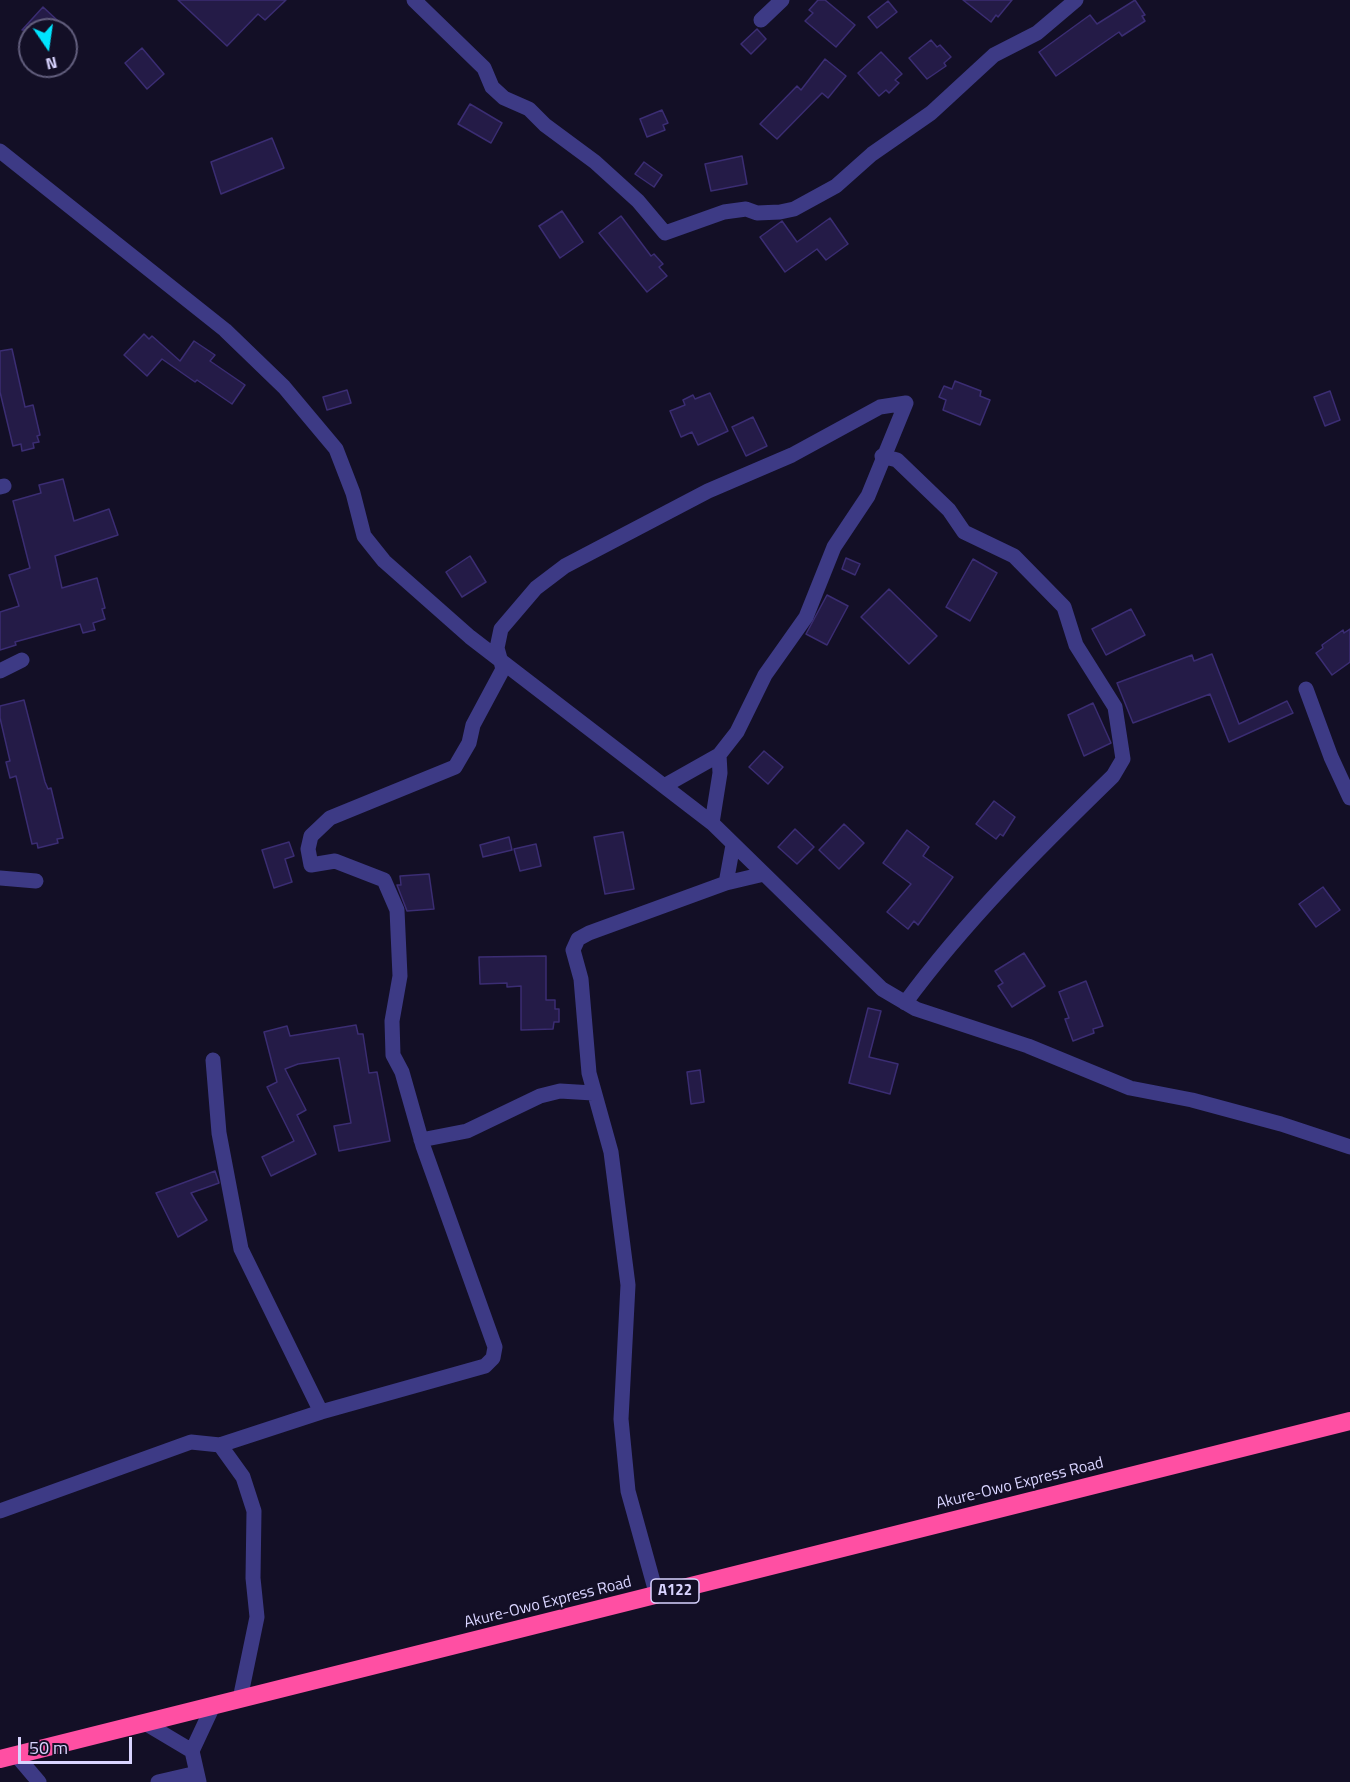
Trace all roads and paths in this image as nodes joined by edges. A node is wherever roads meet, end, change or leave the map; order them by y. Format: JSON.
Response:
{"nodes":[{"id":1,"x":414,"y":0,"type":"edge"},
{"id":2,"x":782,"y":0,"type":"edge"},
{"id":3,"x":1076,"y":0,"type":"edge"},
{"id":4,"x":761,"y":20,"type":"dead end"},
{"id":5,"x":0,"y":151,"type":"edge"},
{"id":6,"x":882,"y":456,"type":"junction"},
{"id":7,"x":22,"y":660,"type":"dead end"},
{"id":8,"x":501,"y":662,"type":"junction"},
{"id":9,"x":0,"y":671,"type":"edge"},
{"id":10,"x":1306,"y":689,"type":"dead end"},
{"id":11,"x":719,"y":756,"type":"junction"},
{"id":12,"x":664,"y":786,"type":"junction"},
{"id":13,"x":1350,"y":798,"type":"edge"},
{"id":14,"x":712,"y":823,"type":"junction"},
{"id":15,"x":733,"y":845,"type":"junction"},
{"id":16,"x":764,"y":874,"type":"junction"},
{"id":17,"x":0,"y":879,"type":"edge"},
{"id":18,"x":36,"y":881,"type":"dead end"},
{"id":19,"x":726,"y":883,"type":"junction"},
{"id":20,"x":905,"y":1003,"type":"junction"},
{"id":21,"x":213,"y":1060,"type":"dead end"},
{"id":22,"x":593,"y":1093,"type":"junction"},
{"id":23,"x":421,"y":1140,"type":"junction"},
{"id":24,"x":1350,"y":1148,"type":"edge"},
{"id":25,"x":321,"y":1412,"type":"junction"},
{"id":26,"x":1350,"y":1421,"type":"edge"},
{"id":27,"x":220,"y":1445,"type":"junction"},
{"id":28,"x":0,"y":1511,"type":"edge"},
{"id":29,"x":657,"y":1596,"type":"junction"},
{"id":30,"x":240,"y":1700,"type":"junction"},
{"id":31,"x":213,"y":1706,"type":"junction"},
{"id":32,"x":145,"y":1723,"type":"junction"},
{"id":33,"x":192,"y":1751,"type":"junction"},
{"id":34,"x":8,"y":1757,"type":"edge"},
{"id":35,"x":198,"y":1777,"type":"edge"},
{"id":36,"x":39,"y":1782,"type":"edge"},
{"id":37,"x":158,"y":1782,"type":"edge"}],
"edges":[{"from":1,"to":3,"type":"street"},
{"from":2,"to":4,"type":"street"},
{"from":5,"to":8,"type":"street"},
{"from":6,"to":8,"type":"street"},
{"from":6,"to":11,"type":"street"},
{"from":6,"to":20,"type":"street"},
{"from":7,"to":9,"type":"street"},
{"from":8,"to":12,"type":"street"},
{"from":8,"to":23,"type":"street"},
{"from":10,"to":13,"type":"street"},
{"from":11,"to":12,"type":"street"},
{"from":11,"to":14,"type":"street"},
{"from":12,"to":14,"type":"street"},
{"from":14,"to":15,"type":"street"},
{"from":15,"to":16,"type":"street"},
{"from":15,"to":19,"type":"street"},
{"from":16,"to":19,"type":"street"},
{"from":16,"to":20,"type":"street"},
{"from":17,"to":18,"type":"street"},
{"from":19,"to":22,"type":"street"},
{"from":20,"to":24,"type":"street"},
{"from":21,"to":25,"type":"street"},
{"from":22,"to":23,"type":"street"},
{"from":22,"to":29,"type":"street"},
{"from":23,"to":25,"type":"street"},
{"from":25,"to":27,"type":"street"},
{"from":26,"to":29,"type":"highway","name":"Akure-Owo Express Road","number":"A122"},
{"from":27,"to":28,"type":"street"},
{"from":27,"to":30,"type":"street"},
{"from":29,"to":30,"type":"highway","name":"Akure-Owo Express Road","number":"A122"},
{"from":30,"to":31,"type":"highway","name":"Akure-Owo Express Road","number":"A122"},
{"from":31,"to":32,"type":"highway","name":"Akure-Owo Express Road","number":"A122"},
{"from":31,"to":33,"type":"street"},
{"from":32,"to":33,"type":"street"},
{"from":32,"to":34,"type":"highway","name":"Akure-Owo Express Road","number":"A122"},
{"from":33,"to":35,"type":"street"},
{"from":34,"to":36,"type":"street"},
{"from":35,"to":37,"type":"street"}]}
